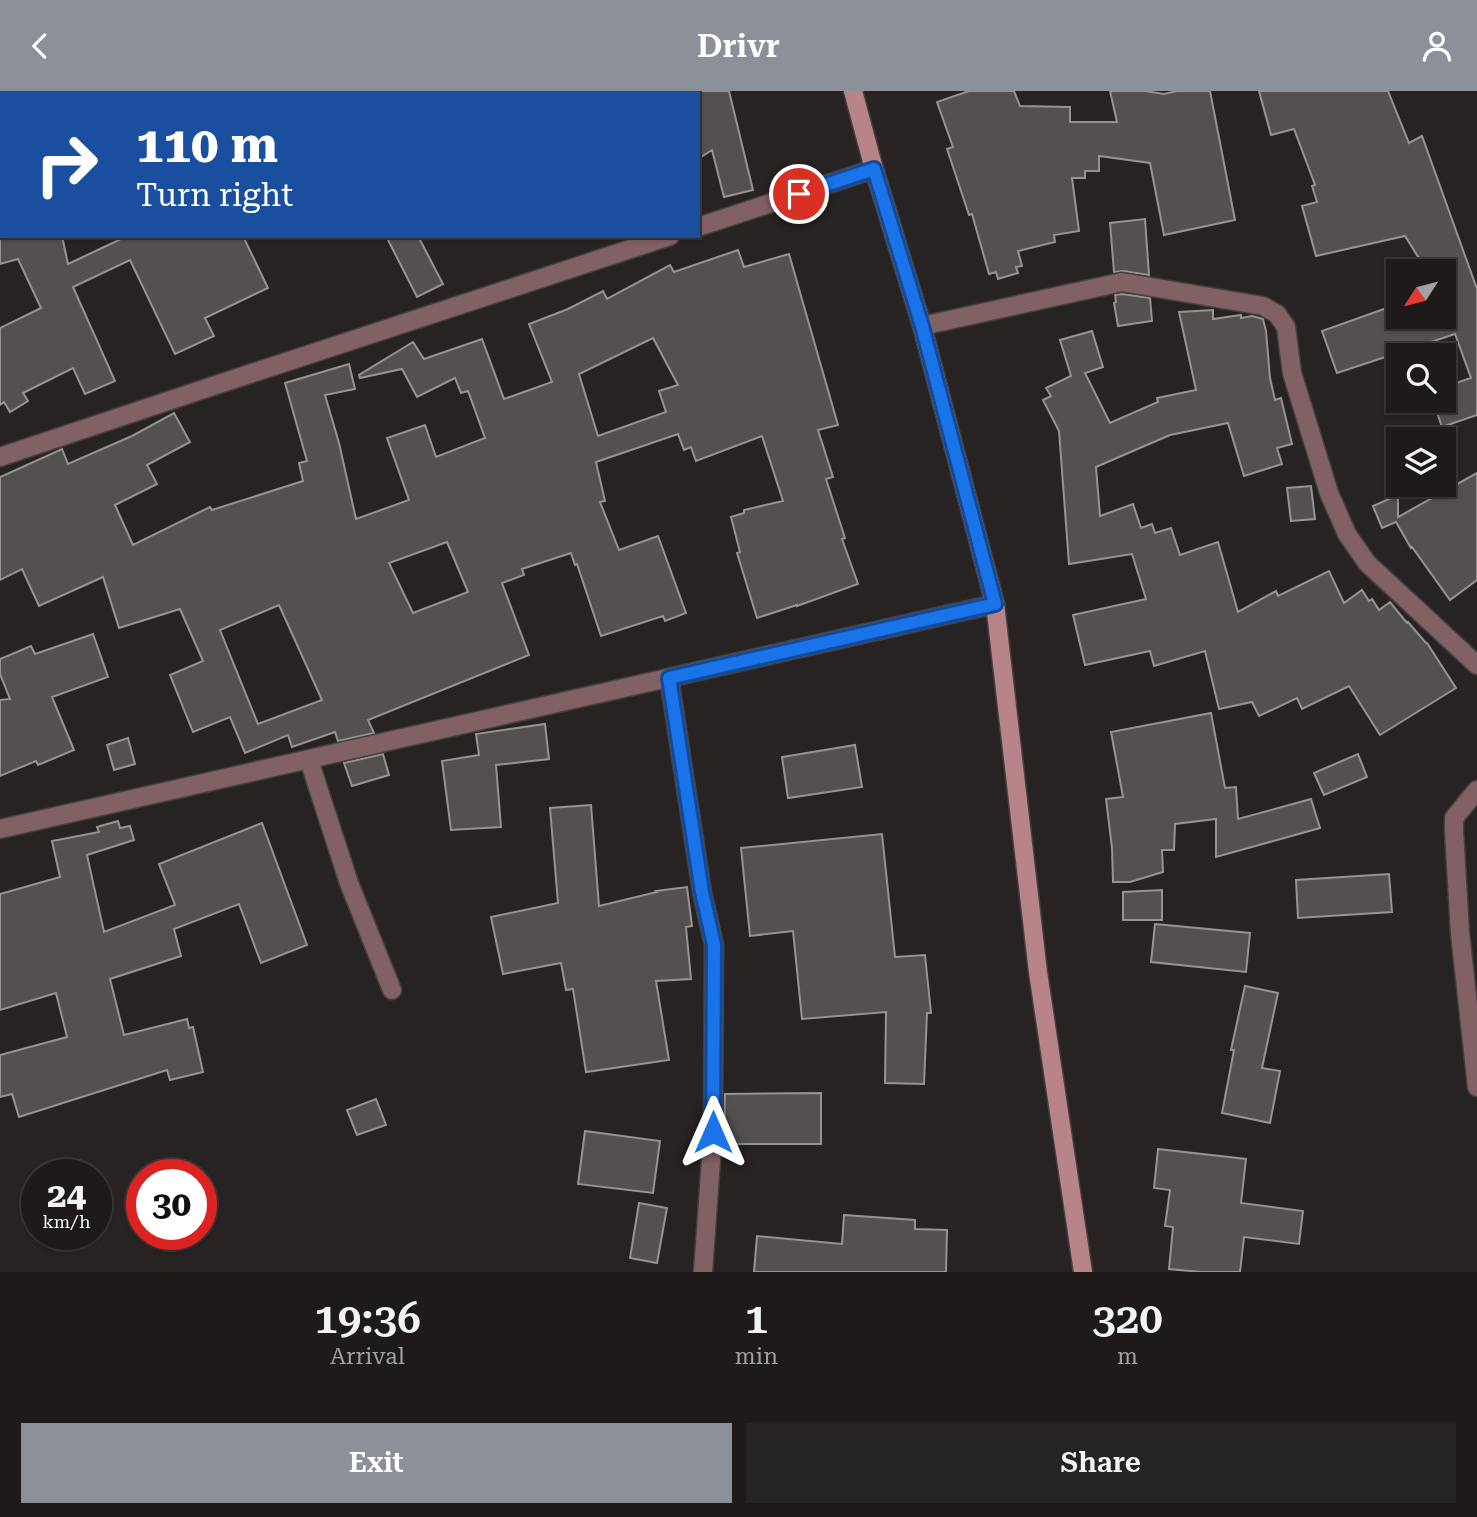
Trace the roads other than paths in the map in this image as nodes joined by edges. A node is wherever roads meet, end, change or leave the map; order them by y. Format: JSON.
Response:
{"nodes":[{"id":1,"x":853,"y":91,"type":"edge"},
{"id":2,"x":874,"y":169,"type":"junction"},
{"id":3,"x":700,"y":226,"type":"edge"},
{"id":4,"x":664,"y":238,"type":"edge"},
{"id":5,"x":922,"y":326,"type":"junction"},
{"id":6,"x":0,"y":457,"type":"edge"},
{"id":7,"x":995,"y":604,"type":"junction"},
{"id":8,"x":1477,"y":665,"type":"edge"},
{"id":9,"x":669,"y":678,"type":"junction"},
{"id":10,"x":309,"y":760,"type":"junction"},
{"id":11,"x":1477,"y":790,"type":"edge"},
{"id":12,"x":0,"y":829,"type":"edge"},
{"id":13,"x":392,"y":990,"type":"dead end"},
{"id":14,"x":1477,"y":1087,"type":"edge"},
{"id":15,"x":703,"y":1272,"type":"edge"},
{"id":16,"x":1083,"y":1272,"type":"edge"}],
"edges":[{"from":1,"to":2,"type":"street"},
{"from":2,"to":3,"type":"street"},
{"from":2,"to":5,"type":"street"},
{"from":4,"to":6,"type":"street"},
{"from":5,"to":7,"type":"street"},
{"from":5,"to":8,"type":"street"},
{"from":7,"to":9,"type":"street"},
{"from":7,"to":16,"type":"street"},
{"from":9,"to":10,"type":"street"},
{"from":9,"to":15,"type":"street"},
{"from":10,"to":12,"type":"street"},
{"from":10,"to":13,"type":"street"},
{"from":11,"to":14,"type":"street"}]}
